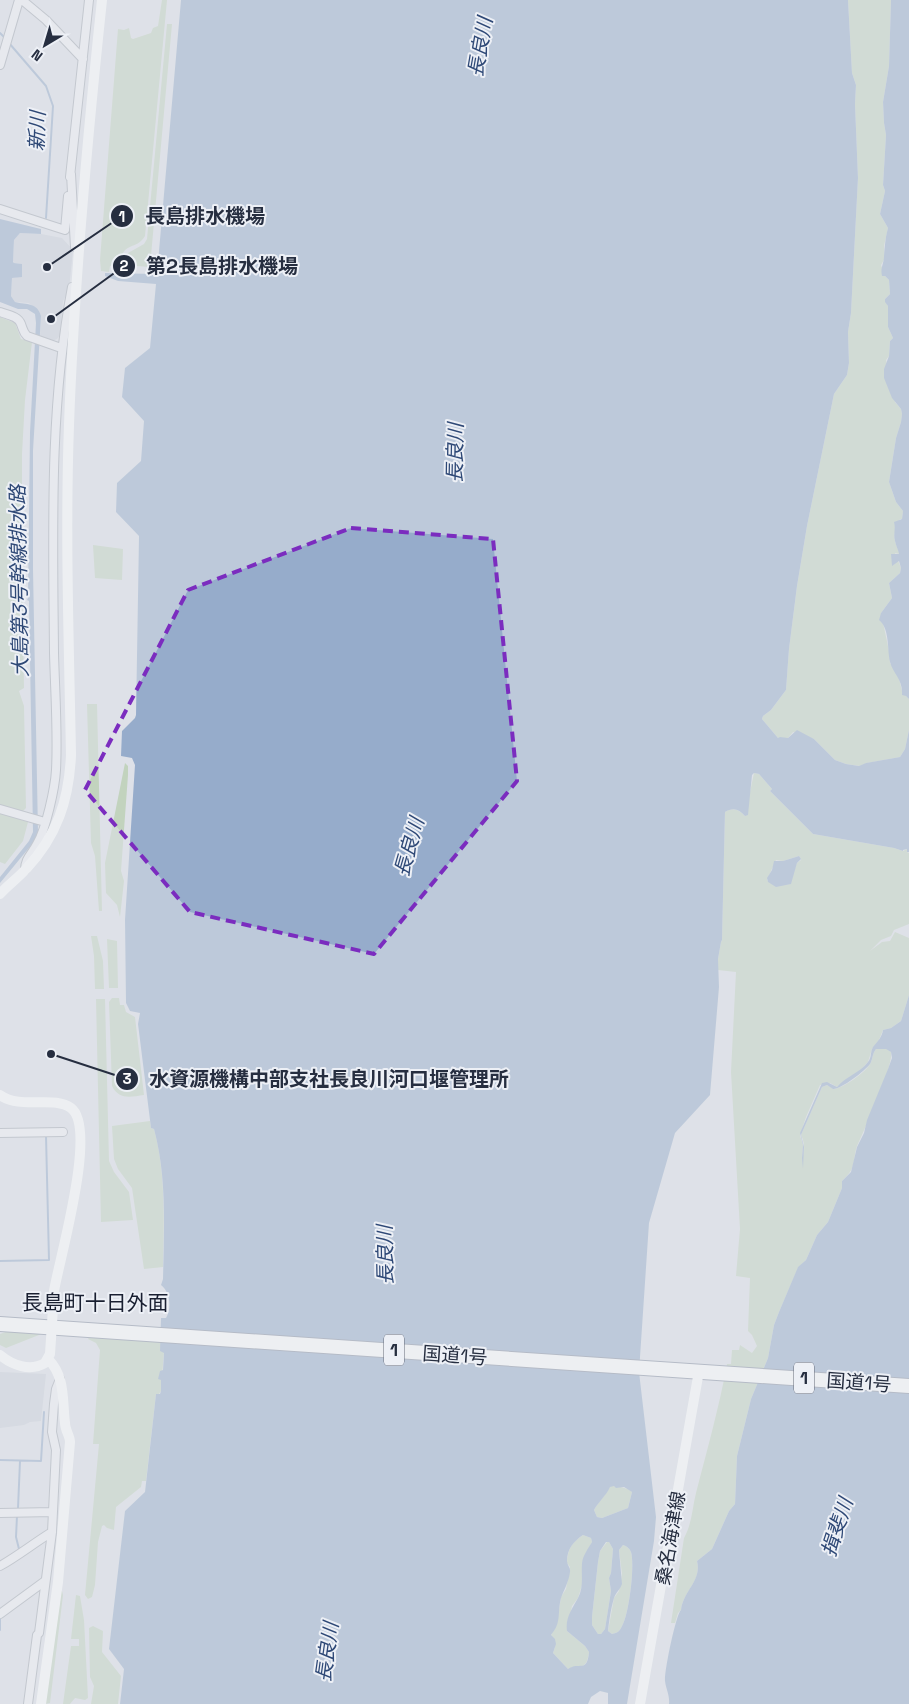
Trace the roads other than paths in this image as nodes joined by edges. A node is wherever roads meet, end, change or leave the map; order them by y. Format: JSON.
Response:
{"nodes":[{"id":1,"x":21,"y":0,"type":"edge"},
{"id":2,"x":89,"y":0,"type":"edge"},
{"id":3,"x":102,"y":0,"type":"edge"},
{"id":4,"x":83,"y":59,"type":"junction"},
{"id":5,"x":0,"y":66,"type":"edge"},
{"id":6,"x":71,"y":174,"type":"junction"},
{"id":7,"x":0,"y":209,"type":"edge"},
{"id":8,"x":78,"y":268,"type":"junction"},
{"id":9,"x":0,"y":312,"type":"edge"},
{"id":10,"x":61,"y":348,"type":"junction"},
{"id":11,"x":0,"y":809,"type":"edge"},
{"id":12,"x":39,"y":820,"type":"junction"},
{"id":13,"x":25,"y":870,"type":"junction"},
{"id":14,"x":0,"y":894,"type":"edge"},
{"id":15,"x":0,"y":1095,"type":"edge"},
{"id":16,"x":63,"y":1132,"type":"dead end"},
{"id":17,"x":0,"y":1133,"type":"edge"},
{"id":18,"x":54,"y":1292,"type":"dead end"},
{"id":19,"x":53,"y":1308,"type":"dead end"},
{"id":20,"x":0,"y":1324,"type":"edge"},
{"id":21,"x":52,"y":1327,"type":"junction"},
{"id":22,"x":0,"y":1355,"type":"edge"},
{"id":23,"x":48,"y":1359,"type":"junction"},
{"id":24,"x":698,"y":1374,"type":"junction"},
{"id":25,"x":60,"y":1379,"type":"junction"},
{"id":26,"x":909,"y":1386,"type":"edge"},
{"id":27,"x":52,"y":1512,"type":"junction"},
{"id":28,"x":0,"y":1513,"type":"edge"},
{"id":29,"x":52,"y":1532,"type":"junction"},
{"id":30,"x":0,"y":1566,"type":"edge"},
{"id":31,"x":45,"y":1581,"type":"junction"},
{"id":32,"x":0,"y":1614,"type":"edge"},
{"id":33,"x":28,"y":1704,"type":"edge"},
{"id":34,"x":42,"y":1704,"type":"edge"},
{"id":35,"x":640,"y":1704,"type":"edge"}],
"edges":[{"from":1,"to":4,"type":"street"},
{"from":1,"to":5,"type":"street"},
{"from":2,"to":4,"type":"street"},
{"from":3,"to":8,"type":"street"},
{"from":4,"to":6,"type":"street"},
{"from":6,"to":7,"type":"street"},
{"from":6,"to":8,"type":"street"},
{"from":8,"to":10,"type":"street"},
{"from":8,"to":13,"type":"street"},
{"from":9,"to":10,"type":"street"},
{"from":10,"to":12,"type":"street"},
{"from":11,"to":12,"type":"street"},
{"from":12,"to":13,"type":"street"},
{"from":13,"to":14,"type":"street"},
{"from":15,"to":18,"type":"street"},
{"from":16,"to":17,"type":"street"},
{"from":19,"to":21,"type":"street"},
{"from":20,"to":21,"type":"highway","name":"国道1号","number":"1"},
{"from":21,"to":23,"type":"street"},
{"from":21,"to":24,"type":"highway","name":"国道1号","number":"1"},
{"from":22,"to":23,"type":"street"},
{"from":23,"to":25,"type":"street"},
{"from":24,"to":26,"type":"highway","name":"国道1号","number":"1"},
{"from":24,"to":35,"type":"street","name":"桑名海津線"},
{"from":25,"to":27,"type":"street"},
{"from":25,"to":34,"type":"street"},
{"from":27,"to":28,"type":"street"},
{"from":27,"to":29,"type":"street"},
{"from":29,"to":30,"type":"street"},
{"from":29,"to":31,"type":"street"},
{"from":31,"to":32,"type":"street"},
{"from":31,"to":33,"type":"street"}]}
